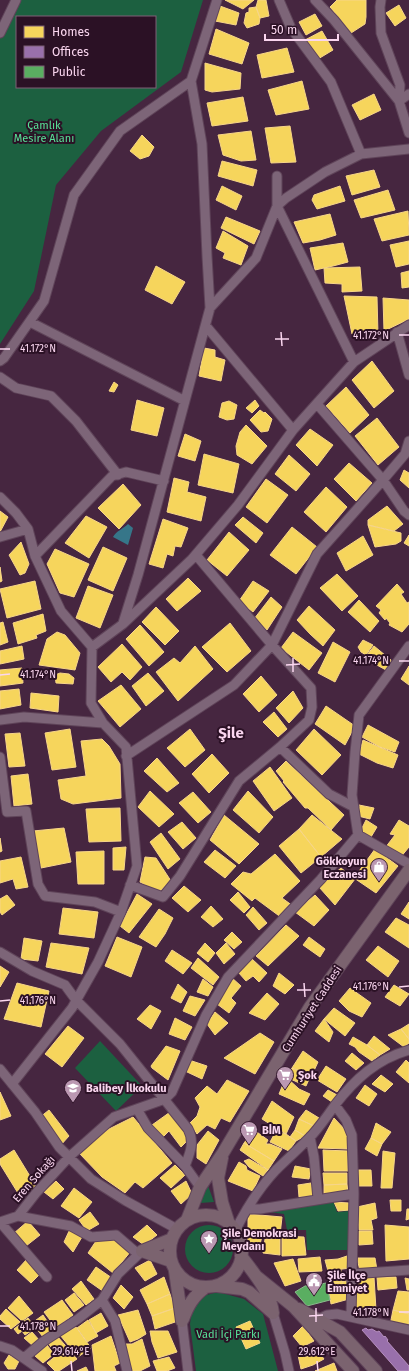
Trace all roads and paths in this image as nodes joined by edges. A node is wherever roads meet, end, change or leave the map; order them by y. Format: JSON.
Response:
{"nodes":[{"id":1,"x":16,"y":0,"type":"edge"},
{"id":2,"x":217,"y":0,"type":"edge"},
{"id":3,"x":279,"y":0,"type":"edge"},
{"id":4,"x":314,"y":0,"type":"edge"},
{"id":5,"x":381,"y":0,"type":"edge"},
{"id":6,"x":0,"y":33,"type":"edge"},
{"id":7,"x":191,"y":81,"type":"junction"},
{"id":8,"x":409,"y":94,"type":"edge"},
{"id":9,"x":399,"y":101,"type":"junction"},
{"id":10,"x":409,"y":133,"type":"edge"},
{"id":11,"x":409,"y":149,"type":"edge"},
{"id":12,"x":361,"y":154,"type":"junction"},
{"id":13,"x":277,"y":176,"type":"dead end"},
{"id":14,"x":277,"y":206,"type":"junction"},
{"id":15,"x":210,"y":308,"type":"junction"},
{"id":16,"x":30,"y":322,"type":"junction"},
{"id":17,"x":409,"y":325,"type":"edge"},
{"id":18,"x":206,"y":326,"type":"junction"},
{"id":19,"x":397,"y":332,"type":"junction"},
{"id":20,"x":0,"y":361,"type":"edge"},
{"id":21,"x":354,"y":362,"type":"junction"},
{"id":22,"x":409,"y":375,"type":"edge"},
{"id":23,"x":0,"y":377,"type":"edge"},
{"id":24,"x":185,"y":401,"type":"junction"},
{"id":25,"x":317,"y":404,"type":"junction"},
{"id":26,"x":293,"y":430,"type":"junction"},
{"id":27,"x":409,"y":441,"type":"edge"},
{"id":28,"x":118,"y":475,"type":"junction"},
{"id":29,"x":383,"y":480,"type":"junction"},
{"id":30,"x":164,"y":482,"type":"junction"},
{"id":31,"x":0,"y":497,"type":"edge"},
{"id":32,"x":409,"y":515,"type":"edge"},
{"id":33,"x":28,"y":529,"type":"junction"},
{"id":34,"x":0,"y":536,"type":"edge"},
{"id":35,"x":196,"y":555,"type":"junction"},
{"id":36,"x":35,"y":556,"type":"junction"},
{"id":37,"x":123,"y":624,"type":"junction"},
{"id":38,"x":272,"y":645,"type":"junction"},
{"id":39,"x":409,"y":646,"type":"edge"},
{"id":40,"x":92,"y":647,"type":"junction"},
{"id":41,"x":0,"y":720,"type":"edge"},
{"id":42,"x":103,"y":723,"type":"junction"},
{"id":43,"x":280,"y":747,"type":"junction"},
{"id":44,"x":126,"y":756,"type":"junction"},
{"id":45,"x":0,"y":757,"type":"edge"},
{"id":46,"x":354,"y":807,"type":"junction"},
{"id":47,"x":358,"y":835,"type":"junction"},
{"id":48,"x":409,"y":864,"type":"edge"},
{"id":49,"x":409,"y":870,"type":"edge"},
{"id":50,"x":130,"y":886,"type":"junction"},
{"id":51,"x":121,"y":912,"type":"junction"},
{"id":52,"x":0,"y":952,"type":"edge"},
{"id":53,"x":76,"y":1000,"type":"junction"},
{"id":54,"x":409,"y":1050,"type":"edge"},
{"id":55,"x":0,"y":1069,"type":"edge"},
{"id":56,"x":12,"y":1084,"type":"junction"},
{"id":57,"x":165,"y":1099,"type":"junction"},
{"id":58,"x":335,"y":1105,"type":"junction"},
{"id":59,"x":137,"y":1109,"type":"junction"},
{"id":60,"x":310,"y":1137,"type":"junction"},
{"id":61,"x":223,"y":1153,"type":"junction"},
{"id":62,"x":69,"y":1157,"type":"junction"},
{"id":63,"x":185,"y":1166,"type":"junction"},
{"id":64,"x":200,"y":1187,"type":"junction"},
{"id":65,"x":354,"y":1194,"type":"junction"},
{"id":66,"x":318,"y":1199,"type":"junction"},
{"id":67,"x":248,"y":1209,"type":"junction"},
{"id":68,"x":18,"y":1216,"type":"junction"},
{"id":69,"x":187,"y":1220,"type":"junction"},
{"id":70,"x":0,"y":1222,"type":"edge"},
{"id":71,"x":232,"y":1227,"type":"junction"},
{"id":72,"x":174,"y":1234,"type":"junction"},
{"id":73,"x":140,"y":1252,"type":"junction"},
{"id":74,"x":241,"y":1256,"type":"junction"},
{"id":75,"x":173,"y":1266,"type":"junction"},
{"id":76,"x":409,"y":1270,"type":"edge"},
{"id":77,"x":352,"y":1274,"type":"junction"},
{"id":78,"x":47,"y":1276,"type":"dead end"},
{"id":79,"x":257,"y":1277,"type":"junction"},
{"id":80,"x":211,"y":1286,"type":"junction"},
{"id":81,"x":102,"y":1300,"type":"junction"},
{"id":82,"x":293,"y":1306,"type":"junction"},
{"id":83,"x":273,"y":1313,"type":"junction"},
{"id":84,"x":351,"y":1316,"type":"junction"},
{"id":85,"x":319,"y":1319,"type":"junction"},
{"id":86,"x":182,"y":1320,"type":"junction"},
{"id":87,"x":409,"y":1330,"type":"edge"},
{"id":88,"x":0,"y":1346,"type":"edge"},
{"id":89,"x":24,"y":1358,"type":"junction"},
{"id":90,"x":42,"y":1371,"type":"edge"},
{"id":91,"x":127,"y":1371,"type":"edge"},
{"id":92,"x":188,"y":1371,"type":"edge"},
{"id":93,"x":289,"y":1371,"type":"edge"},
{"id":94,"x":353,"y":1371,"type":"edge"},
{"id":95,"x":376,"y":1371,"type":"edge"}],
"edges":[{"from":1,"to":6,"type":"street"},
{"from":2,"to":7,"type":"street"},
{"from":3,"to":12,"type":"street"},
{"from":4,"to":9,"type":"street"},
{"from":5,"to":9,"type":"street"},
{"from":7,"to":15,"type":"street"},
{"from":7,"to":16,"type":"street"},
{"from":8,"to":9,"type":"street"},
{"from":9,"to":10,"type":"street"},
{"from":11,"to":12,"type":"street"},
{"from":12,"to":14,"type":"street"},
{"from":13,"to":14,"type":"street"},
{"from":14,"to":15,"type":"street"},
{"from":14,"to":21,"type":"street"},
{"from":15,"to":18,"type":"street"},
{"from":16,"to":20,"type":"street"},
{"from":16,"to":24,"type":"street"},
{"from":17,"to":19,"type":"street"},
{"from":18,"to":24,"type":"street"},
{"from":18,"to":26,"type":"street"},
{"from":19,"to":21,"type":"street"},
{"from":19,"to":22,"type":"street"},
{"from":21,"to":25,"type":"street"},
{"from":23,"to":28,"type":"street"},
{"from":24,"to":30,"type":"street"},
{"from":25,"to":26,"type":"street"},
{"from":25,"to":29,"type":"street"},
{"from":26,"to":35,"type":"street"},
{"from":27,"to":29,"type":"street"},
{"from":28,"to":30,"type":"street"},
{"from":28,"to":36,"type":"street"},
{"from":29,"to":32,"type":"street"},
{"from":29,"to":38,"type":"street"},
{"from":30,"to":37,"type":"street"},
{"from":31,"to":33,"type":"street"},
{"from":33,"to":34,"type":"street"},
{"from":33,"to":36,"type":"street"},
{"from":35,"to":37,"type":"street"},
{"from":35,"to":38,"type":"street"},
{"from":36,"to":40,"type":"street"},
{"from":37,"to":40,"type":"street"},
{"from":38,"to":43,"type":"street"},
{"from":38,"to":44,"type":"street"},
{"from":39,"to":46,"type":"street"},
{"from":40,"to":42,"type":"street"},
{"from":41,"to":42,"type":"street"},
{"from":42,"to":44,"type":"street"},
{"from":43,"to":46,"type":"street"},
{"from":43,"to":50,"type":"street"},
{"from":44,"to":50,"type":"street"},
{"from":45,"to":51,"type":"street"},
{"from":46,"to":47,"type":"street"},
{"from":47,"to":48,"type":"street"},
{"from":47,"to":57,"type":"street"},
{"from":49,"to":61,"type":"main road","name":"Cumhuriyet Caddesi"},
{"from":50,"to":51,"type":"street"},
{"from":51,"to":53,"type":"street"},
{"from":52,"to":53,"type":"street"},
{"from":53,"to":56,"type":"street"},
{"from":53,"to":57,"type":"street"},
{"from":54,"to":58,"type":"street"},
{"from":55,"to":56,"type":"street"},
{"from":56,"to":62,"type":"street"},
{"from":57,"to":59,"type":"street","name":"Eren Sokağı"},
{"from":57,"to":63,"type":"street"},
{"from":58,"to":60,"type":"street"},
{"from":58,"to":65,"type":"street"},
{"from":59,"to":62,"type":"street","name":"Eren Sokağı"},
{"from":59,"to":63,"type":"street"},
{"from":60,"to":66,"type":"street"},
{"from":60,"to":67,"type":"street"},
{"from":61,"to":64,"type":"main road","name":"Cumhuriyet Caddesi"},
{"from":61,"to":71,"type":"main road","name":"Cumhuriyet Caddesi"},
{"from":62,"to":68,"type":"street","name":"Eren Sokağı"},
{"from":62,"to":72,"type":"street"},
{"from":63,"to":64,"type":"street"},
{"from":64,"to":69,"type":"main road","name":"Cumhuriyet Caddesi"},
{"from":65,"to":66,"type":"street"},
{"from":65,"to":77,"type":"street"},
{"from":66,"to":67,"type":"street"},
{"from":67,"to":71,"type":"street"},
{"from":68,"to":70,"type":"street"},
{"from":68,"to":73,"type":"street"},
{"from":69,"to":71,"type":"main road"},
{"from":69,"to":72,"type":"main road"},
{"from":70,"to":78,"type":"street"},
{"from":71,"to":74,"type":"main road"},
{"from":72,"to":73,"type":"main road"},
{"from":72,"to":75,"type":"main road"},
{"from":73,"to":75,"type":"main road"},
{"from":73,"to":81,"type":"street"},
{"from":74,"to":79,"type":"main road"},
{"from":74,"to":80,"type":"main road"},
{"from":75,"to":80,"type":"main road"},
{"from":75,"to":86,"type":"main road"},
{"from":76,"to":77,"type":"street"},
{"from":77,"to":84,"type":"street"},
{"from":79,"to":82,"type":"main road"},
{"from":79,"to":83,"type":"main road"},
{"from":80,"to":83,"type":"main road"},
{"from":80,"to":86,"type":"main road"},
{"from":81,"to":89,"type":"street"},
{"from":81,"to":91,"type":"street"},
{"from":82,"to":83,"type":"main road"},
{"from":82,"to":85,"type":"main road"},
{"from":82,"to":94,"type":"main road"},
{"from":83,"to":93,"type":"street"},
{"from":84,"to":85,"type":"street"},
{"from":84,"to":87,"type":"street"},
{"from":85,"to":95,"type":"main road"},
{"from":86,"to":92,"type":"street"},
{"from":88,"to":89,"type":"street"},
{"from":89,"to":90,"type":"street"}]}
